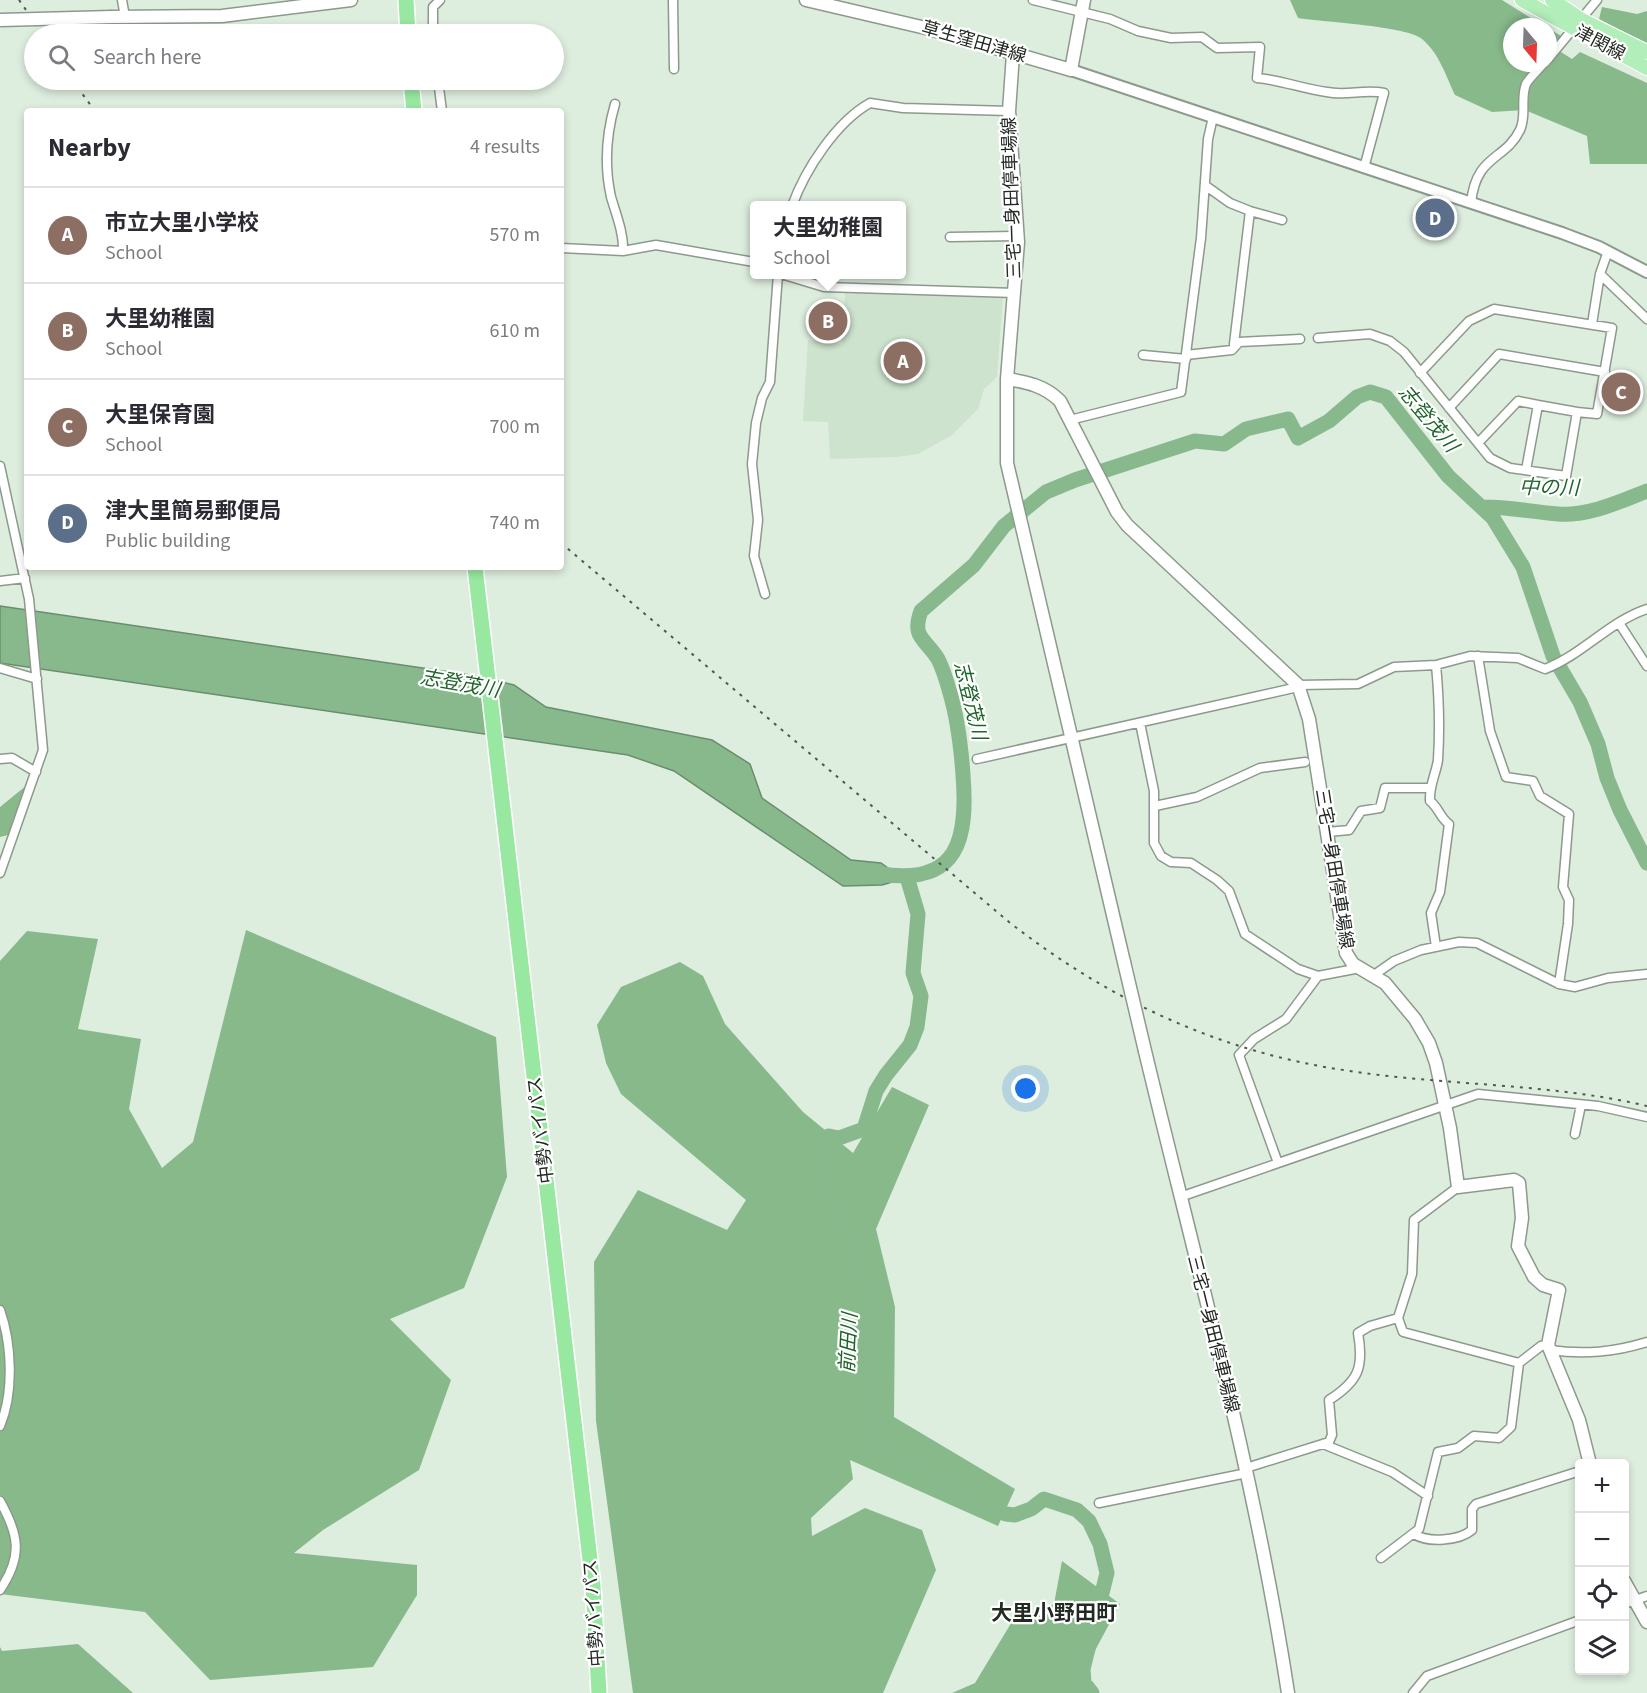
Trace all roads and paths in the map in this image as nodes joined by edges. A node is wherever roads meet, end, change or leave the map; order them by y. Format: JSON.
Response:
{"nodes":[{"id":1,"x":122,"y":0,"type":"edge"},
{"id":2,"x":351,"y":0,"type":"edge"},
{"id":3,"x":406,"y":0,"type":"edge"},
{"id":4,"x":440,"y":0,"type":"edge"},
{"id":5,"x":673,"y":0,"type":"edge"},
{"id":6,"x":806,"y":0,"type":"edge"},
{"id":7,"x":1033,"y":0,"type":"edge"},
{"id":8,"x":1084,"y":0,"type":"edge"},
{"id":9,"x":1522,"y":0,"type":"edge"},
{"id":10,"x":1552,"y":0,"type":"edge"},
{"id":11,"x":1597,"y":0,"type":"edge"},
{"id":12,"x":1081,"y":13,"type":"junction"},
{"id":13,"x":119,"y":17,"type":"junction"},
{"id":14,"x":0,"y":20,"type":"edge"},
{"id":15,"x":407,"y":24,"type":"edge"},
{"id":16,"x":434,"y":24,"type":"edge"},
{"id":17,"x":1578,"y":24,"type":"junction"},
{"id":18,"x":1557,"y":48,"type":"edge"},
{"id":19,"x":1647,"y":52,"type":"edge"},
{"id":20,"x":1013,"y":54,"type":"junction"},
{"id":21,"x":1647,"y":68,"type":"edge"},
{"id":22,"x":674,"y":69,"type":"dead end"},
{"id":23,"x":1071,"y":70,"type":"junction"},
{"id":24,"x":1536,"y":72,"type":"edge"},
{"id":25,"x":412,"y":90,"type":"edge"},
{"id":26,"x":439,"y":90,"type":"edge"},
{"id":27,"x":615,"y":104,"type":"dead end"},
{"id":28,"x":414,"y":108,"type":"edge"},
{"id":29,"x":442,"y":108,"type":"edge"},
{"id":30,"x":1009,"y":111,"type":"junction"},
{"id":31,"x":1213,"y":117,"type":"junction"},
{"id":32,"x":1364,"y":168,"type":"junction"},
{"id":33,"x":1206,"y":186,"type":"junction"},
{"id":34,"x":794,"y":201,"type":"edge"},
{"id":35,"x":1471,"y":203,"type":"junction"},
{"id":36,"x":1250,"y":211,"type":"junction"},
{"id":37,"x":1282,"y":220,"type":"dead end"},
{"id":38,"x":1017,"y":236,"type":"junction"},
{"id":39,"x":950,"y":237,"type":"dead end"},
{"id":40,"x":564,"y":248,"type":"edge"},
{"id":41,"x":623,"y":251,"type":"junction"},
{"id":42,"x":1608,"y":251,"type":"junction"},
{"id":43,"x":750,"y":261,"type":"edge"},
{"id":44,"x":1647,"y":273,"type":"edge"},
{"id":45,"x":1600,"y":274,"type":"junction"},
{"id":46,"x":780,"y":279,"type":"edge"},
{"id":47,"x":797,"y":279,"type":"edge"},
{"id":48,"x":1016,"y":293,"type":"junction"},
{"id":49,"x":1647,"y":319,"type":"edge"},
{"id":50,"x":1592,"y":324,"type":"junction"},
{"id":51,"x":1318,"y":338,"type":"dead end"},
{"id":52,"x":1300,"y":339,"type":"dead end"},
{"id":53,"x":1234,"y":344,"type":"junction"},
{"id":54,"x":1143,"y":355,"type":"dead end"},
{"id":55,"x":1186,"y":357,"type":"junction"},
{"id":56,"x":1605,"y":372,"type":"junction"},
{"id":57,"x":1420,"y":373,"type":"junction"},
{"id":58,"x":1007,"y":379,"type":"junction"},
{"id":59,"x":1538,"y":405,"type":"junction"},
{"id":60,"x":1449,"y":408,"type":"junction"},
{"id":61,"x":1577,"y":412,"type":"junction"},
{"id":62,"x":1070,"y":420,"type":"junction"},
{"id":63,"x":1478,"y":443,"type":"junction"},
{"id":64,"x":0,"y":466,"type":"edge"},
{"id":65,"x":1526,"y":470,"type":"junction"},
{"id":66,"x":475,"y":570,"type":"edge"},
{"id":67,"x":25,"y":578,"type":"junction"},
{"id":68,"x":0,"y":581,"type":"edge"},
{"id":69,"x":765,"y":594,"type":"dead end"},
{"id":70,"x":1647,"y":609,"type":"edge"},
{"id":71,"x":1619,"y":623,"type":"junction"},
{"id":72,"x":1478,"y":656,"type":"junction"},
{"id":73,"x":1436,"y":665,"type":"junction"},
{"id":74,"x":1647,"y":666,"type":"edge"},
{"id":75,"x":0,"y":669,"type":"edge"},
{"id":76,"x":37,"y":677,"type":"junction"},
{"id":77,"x":1298,"y":686,"type":"junction"},
{"id":78,"x":1140,"y":723,"type":"junction"},
{"id":79,"x":1071,"y":740,"type":"junction"},
{"id":80,"x":0,"y":759,"type":"edge"},
{"id":81,"x":977,"y":759,"type":"dead end"},
{"id":82,"x":1305,"y":762,"type":"dead end"},
{"id":83,"x":36,"y":772,"type":"junction"},
{"id":84,"x":1429,"y":788,"type":"junction"},
{"id":85,"x":1155,"y":806,"type":"junction"},
{"id":86,"x":1328,"y":832,"type":"junction"},
{"id":87,"x":0,"y":873,"type":"edge"},
{"id":88,"x":1436,"y":947,"type":"junction"},
{"id":89,"x":1360,"y":968,"type":"junction"},
{"id":90,"x":1647,"y":974,"type":"edge"},
{"id":91,"x":1374,"y":975,"type":"junction"},
{"id":92,"x":1318,"y":976,"type":"junction"},
{"id":93,"x":1559,"y":984,"type":"junction"},
{"id":94,"x":1444,"y":1104,"type":"junction"},
{"id":95,"x":1581,"y":1105,"type":"junction"},
{"id":96,"x":1647,"y":1117,"type":"edge"},
{"id":97,"x":1575,"y":1134,"type":"dead end"},
{"id":98,"x":1278,"y":1163,"type":"junction"},
{"id":99,"x":1458,"y":1187,"type":"junction"},
{"id":100,"x":1180,"y":1197,"type":"junction"},
{"id":101,"x":0,"y":1310,"type":"edge"},
{"id":102,"x":1398,"y":1318,"type":"junction"},
{"id":103,"x":1647,"y":1342,"type":"edge"},
{"id":104,"x":1549,"y":1347,"type":"junction"},
{"id":105,"x":1519,"y":1363,"type":"junction"},
{"id":106,"x":0,"y":1426,"type":"edge"},
{"id":107,"x":1323,"y":1444,"type":"junction"},
{"id":108,"x":1589,"y":1459,"type":"edge"},
{"id":109,"x":1247,"y":1471,"type":"junction"},
{"id":110,"x":1575,"y":1473,"type":"edge"},
{"id":111,"x":1428,"y":1496,"type":"junction"},
{"id":112,"x":0,"y":1501,"type":"edge"},
{"id":113,"x":1099,"y":1503,"type":"dead end"},
{"id":114,"x":1414,"y":1534,"type":"junction"},
{"id":115,"x":1381,"y":1558,"type":"dead end"},
{"id":116,"x":0,"y":1590,"type":"edge"},
{"id":117,"x":1636,"y":1600,"type":"edge"},
{"id":118,"x":1577,"y":1621,"type":"edge"},
{"id":119,"x":1647,"y":1622,"type":"edge"},
{"id":120,"x":599,"y":1693,"type":"edge"},
{"id":121,"x":1288,"y":1693,"type":"edge"},
{"id":122,"x":1413,"y":1693,"type":"edge"}],
"edges":[{"from":1,"to":13,"type":"street"},
{"from":2,"to":13,"type":"main road"},
{"from":3,"to":15,"type":"highway"},
{"from":4,"to":16,"type":"street"},
{"from":5,"to":22,"type":"street"},
{"from":6,"to":20,"type":"main road","name":"草生窪田津線"},
{"from":7,"to":12,"type":"street"},
{"from":8,"to":12,"type":"main road"},
{"from":9,"to":17,"type":"main road","name":"津関線"},
{"from":10,"to":17,"type":"main road","name":"津関線"},
{"from":11,"to":17,"type":"street"},
{"from":12,"to":23,"type":"main road"},
{"from":12,"to":32,"type":"street"},
{"from":13,"to":14,"type":"main road","bridge":true},
{"from":17,"to":18,"type":"street"},
{"from":17,"to":19,"type":"main road","name":"津関線"},
{"from":17,"to":21,"type":"main road","name":"津関線"},
{"from":20,"to":23,"type":"main road","name":"草生窪田津線"},
{"from":20,"to":30,"type":"main road","name":"三宅一身田停車場線"},
{"from":23,"to":31,"type":"street"},
{"from":24,"to":35,"type":"street"},
{"from":25,"to":28,"type":"highway"},
{"from":26,"to":29,"type":"street"},
{"from":27,"to":41,"type":"street"},
{"from":30,"to":34,"type":"street"},
{"from":30,"to":38,"type":"main road","name":"三宅一身田停車場線"},
{"from":31,"to":32,"type":"street"},
{"from":31,"to":33,"type":"street"},
{"from":32,"to":35,"type":"street"},
{"from":33,"to":36,"type":"street"},
{"from":33,"to":55,"type":"street"},
{"from":35,"to":42,"type":"street"},
{"from":36,"to":37,"type":"street"},
{"from":36,"to":53,"type":"street"},
{"from":38,"to":39,"type":"street"},
{"from":38,"to":48,"type":"main road","name":"三宅一身田停車場線"},
{"from":40,"to":41,"type":"street"},
{"from":41,"to":43,"type":"street"},
{"from":42,"to":44,"type":"street"},
{"from":42,"to":45,"type":"street"},
{"from":45,"to":49,"type":"street"},
{"from":45,"to":50,"type":"street"},
{"from":46,"to":69,"type":"street"},
{"from":47,"to":48,"type":"street"},
{"from":48,"to":58,"type":"main road","name":"三宅一身田停車場線"},
{"from":50,"to":56,"type":"street"},
{"from":50,"to":57,"type":"street"},
{"from":51,"to":57,"type":"street"},
{"from":52,"to":53,"type":"street"},
{"from":53,"to":55,"type":"street"},
{"from":54,"to":55,"type":"street"},
{"from":55,"to":62,"type":"street"},
{"from":56,"to":60,"type":"street"},
{"from":56,"to":61,"type":"street"},
{"from":57,"to":60,"type":"street"},
{"from":58,"to":62,"type":"main road","name":"三宅一身田停車場線"},
{"from":58,"to":79,"type":"main road","name":"三宅一身田停車場線"},
{"from":59,"to":61,"type":"street"},
{"from":59,"to":63,"type":"street"},
{"from":59,"to":65,"type":"street"},
{"from":60,"to":63,"type":"street"},
{"from":61,"to":65,"type":"street"},
{"from":62,"to":77,"type":"main road","name":"三宅一身田停車場線"},
{"from":63,"to":65,"type":"street"},
{"from":64,"to":67,"type":"street"},
{"from":66,"to":120,"type":"highway","name":"中勢バイパス"},
{"from":67,"to":68,"type":"street"},
{"from":67,"to":76,"type":"street"},
{"from":70,"to":71,"type":"street"},
{"from":71,"to":72,"type":"street"},
{"from":71,"to":74,"type":"street"},
{"from":72,"to":73,"type":"street"},
{"from":72,"to":93,"type":"street"},
{"from":73,"to":77,"type":"street"},
{"from":73,"to":84,"type":"street"},
{"from":75,"to":76,"type":"street"},
{"from":76,"to":83,"type":"street"},
{"from":77,"to":78,"type":"street"},
{"from":77,"to":86,"type":"main road","name":"三宅一身田停車場線"},
{"from":78,"to":79,"type":"street"},
{"from":78,"to":85,"type":"street"},
{"from":79,"to":81,"type":"street"},
{"from":79,"to":100,"type":"main road","name":"三宅一身田停車場線","bridge":true},
{"from":80,"to":83,"type":"street"},
{"from":82,"to":85,"type":"street"},
{"from":83,"to":87,"type":"street"},
{"from":84,"to":86,"type":"street"},
{"from":84,"to":88,"type":"street"},
{"from":85,"to":92,"type":"street"},
{"from":86,"to":89,"type":"main road","name":"三宅一身田停車場線"},
{"from":88,"to":91,"type":"street"},
{"from":88,"to":93,"type":"street"},
{"from":89,"to":91,"type":"main road","name":"三宅一身田停車場線"},
{"from":89,"to":92,"type":"street"},
{"from":90,"to":93,"type":"street"},
{"from":91,"to":94,"type":"main road","name":"三宅一身田停車場線"},
{"from":92,"to":98,"type":"street"},
{"from":94,"to":95,"type":"street"},
{"from":94,"to":98,"type":"street"},
{"from":94,"to":99,"type":"main road","name":"三宅一身田停車場線"},
{"from":95,"to":96,"type":"street"},
{"from":95,"to":97,"type":"street"},
{"from":98,"to":100,"type":"street"},
{"from":99,"to":102,"type":"street"},
{"from":99,"to":104,"type":"main road"},
{"from":100,"to":109,"type":"main road","name":"三宅一身田停車場線"},
{"from":101,"to":106,"type":"street"},
{"from":102,"to":105,"type":"street"},
{"from":102,"to":107,"type":"street"},
{"from":103,"to":104,"type":"street"},
{"from":104,"to":105,"type":"street"},
{"from":104,"to":108,"type":"main road"},
{"from":105,"to":111,"type":"street"},
{"from":107,"to":109,"type":"street"},
{"from":107,"to":111,"type":"street"},
{"from":109,"to":113,"type":"street"},
{"from":109,"to":121,"type":"main road","name":"三宅一身田停車場線"},
{"from":110,"to":114,"type":"street"},
{"from":111,"to":114,"type":"street"},
{"from":112,"to":116,"type":"street"},
{"from":114,"to":115,"type":"street"},
{"from":117,"to":119,"type":"main road"},
{"from":118,"to":122,"type":"street"}]}
